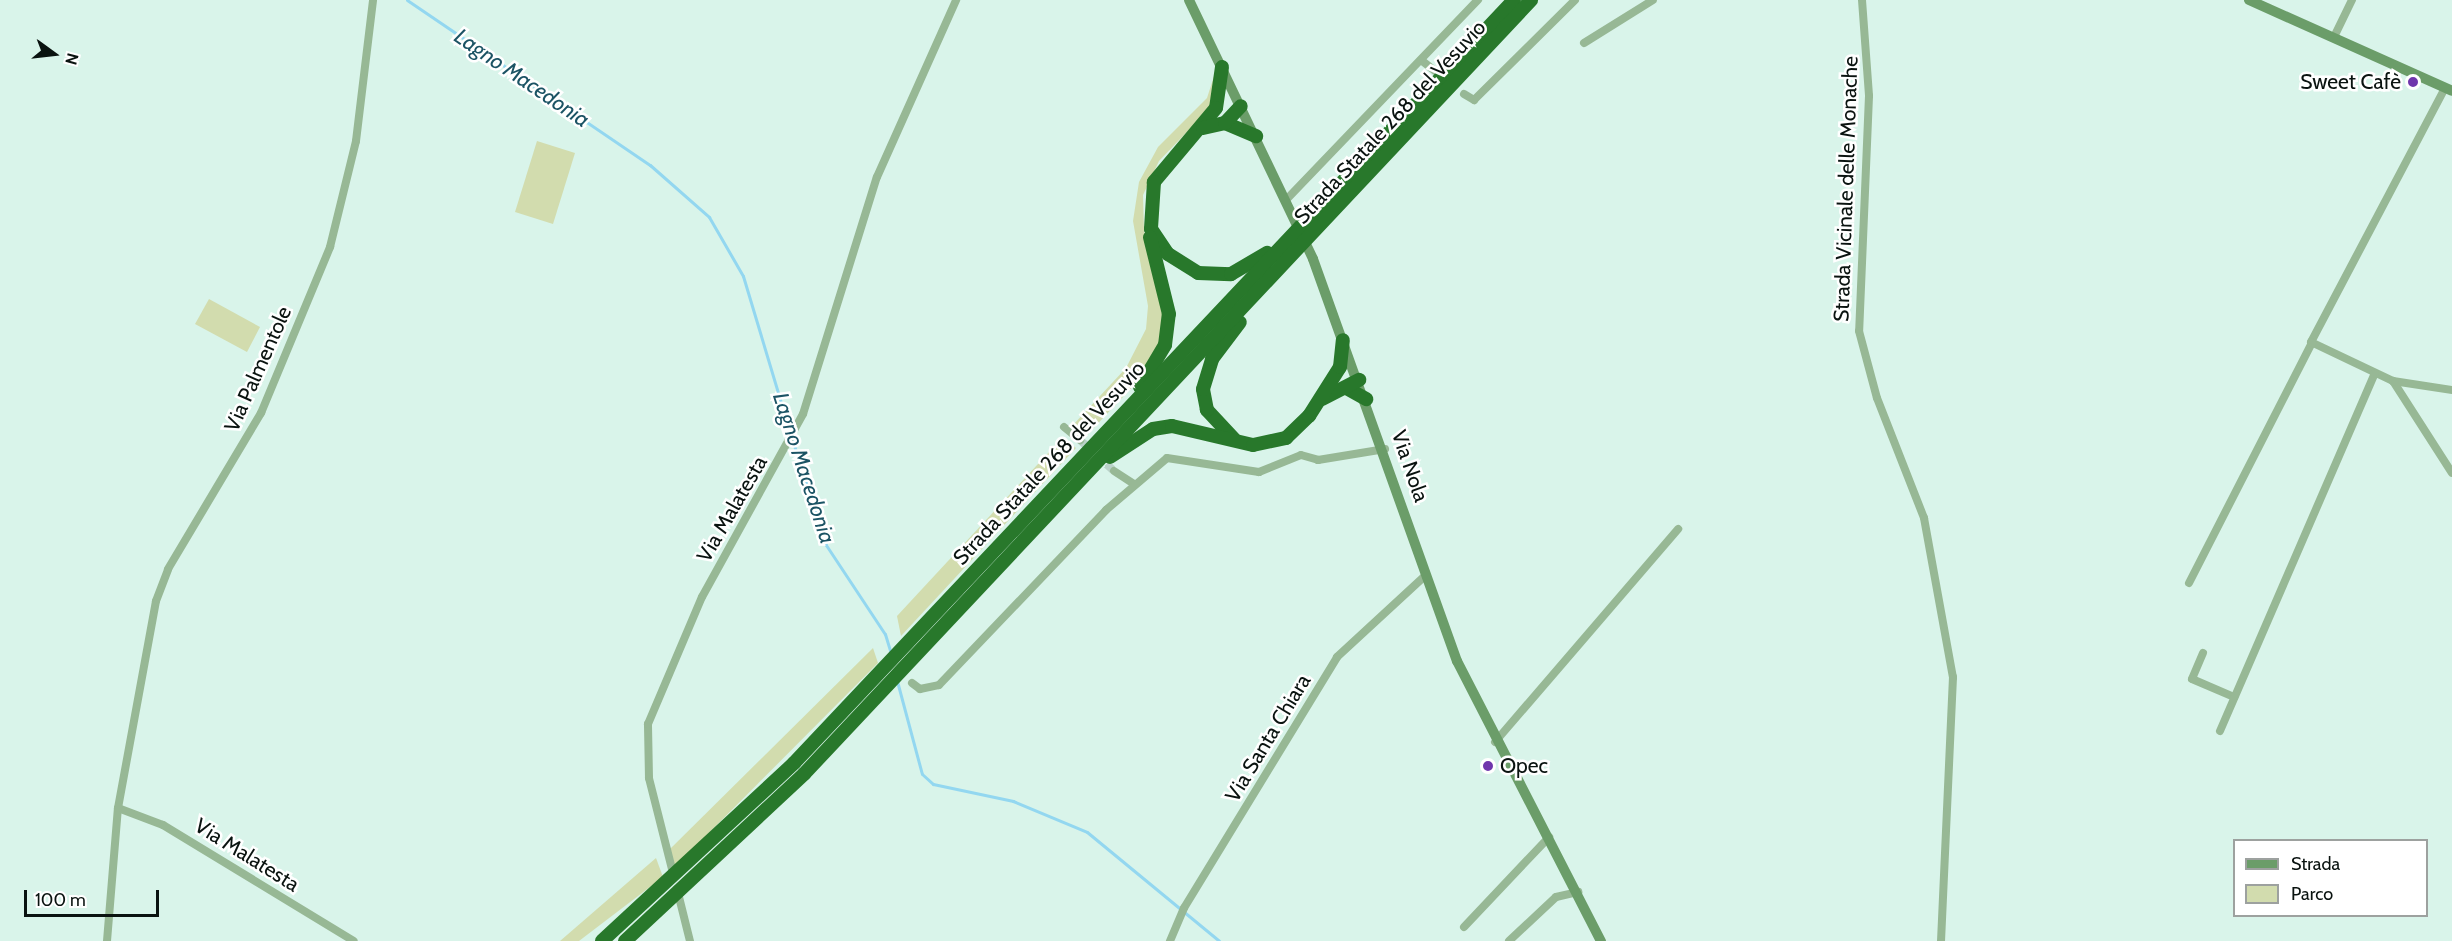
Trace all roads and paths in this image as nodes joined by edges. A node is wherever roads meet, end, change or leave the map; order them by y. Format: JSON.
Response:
{"nodes":[{"id":1,"x":373,"y":0,"type":"edge"},
{"id":2,"x":956,"y":0,"type":"edge"},
{"id":3,"x":1190,"y":0,"type":"edge"},
{"id":4,"x":1478,"y":0,"type":"edge"},
{"id":5,"x":1514,"y":0,"type":"edge"},
{"id":6,"x":1531,"y":0,"type":"edge"},
{"id":7,"x":1575,"y":0,"type":"edge"},
{"id":8,"x":1653,"y":0,"type":"edge"},
{"id":9,"x":1862,"y":0,"type":"edge"},
{"id":10,"x":2249,"y":0,"type":"edge"},
{"id":11,"x":2352,"y":0,"type":"edge"},
{"id":12,"x":2334,"y":37,"type":"junction"},
{"id":13,"x":1584,"y":42,"type":"dead end"},
{"id":14,"x":1421,"y":60,"type":"junction"},
{"id":15,"x":1222,"y":67,"type":"junction"},
{"id":16,"x":1435,"y":71,"type":"dead end"},
{"id":17,"x":2449,"y":90,"type":"edge"},
{"id":18,"x":1464,"y":94,"type":"dead end"},
{"id":19,"x":1240,"y":104,"type":"junction"},
{"id":20,"x":1216,"y":108,"type":"junction"},
{"id":21,"x":1225,"y":123,"type":"junction"},
{"id":22,"x":1203,"y":128,"type":"junction"},
{"id":23,"x":1256,"y":136,"type":"junction"},
{"id":24,"x":1285,"y":201,"type":"junction"},
{"id":25,"x":1317,"y":214,"type":"junction"},
{"id":26,"x":1151,"y":229,"type":"junction"},
{"id":27,"x":1290,"y":247,"type":"junction"},
{"id":28,"x":1343,"y":340,"type":"junction"},
{"id":29,"x":2312,"y":343,"type":"junction"},
{"id":30,"x":2375,"y":373,"type":"junction"},
{"id":31,"x":1334,"y":376,"type":"junction"},
{"id":32,"x":1354,"y":381,"type":"junction"},
{"id":33,"x":2393,"y":381,"type":"junction"},
{"id":34,"x":2452,"y":390,"type":"edge"},
{"id":35,"x":1366,"y":399,"type":"joint"},
{"id":36,"x":1320,"y":400,"type":"junction"},
{"id":37,"x":1064,"y":426,"type":"dead end"},
{"id":38,"x":1080,"y":440,"type":"tunnel mouth"},
{"id":39,"x":1240,"y":443,"type":"junction"},
{"id":40,"x":1384,"y":449,"type":"junction"},
{"id":41,"x":1083,"y":457,"type":"junction"},
{"id":42,"x":1114,"y":471,"type":"tunnel mouth"},
{"id":43,"x":2452,"y":473,"type":"edge"},
{"id":44,"x":1134,"y":484,"type":"junction"},
{"id":45,"x":1678,"y":529,"type":"dead end"},
{"id":46,"x":1020,"y":542,"type":"junction"},
{"id":47,"x":1426,"y":575,"type":"junction"},
{"id":48,"x":2188,"y":583,"type":"dead end"},
{"id":49,"x":910,"y":649,"type":"junction"},
{"id":50,"x":2203,"y":653,"type":"dead end"},
{"id":51,"x":882,"y":679,"type":"junction"},
{"id":52,"x":912,"y":683,"type":"dead end"},
{"id":53,"x":2234,"y":697,"type":"junction"},
{"id":54,"x":2220,"y":731,"type":"dead end"},
{"id":55,"x":1495,"y":742,"type":"junction"},
{"id":56,"x":118,"y":808,"type":"junction"},
{"id":57,"x":1549,"y":837,"type":"junction"},
{"id":58,"x":1578,"y":892,"type":"junction"},
{"id":59,"x":1464,"y":927,"type":"dead end"},
{"id":60,"x":107,"y":941,"type":"edge"},
{"id":61,"x":354,"y":941,"type":"edge"},
{"id":62,"x":602,"y":941,"type":"edge"},
{"id":63,"x":625,"y":941,"type":"edge"},
{"id":64,"x":690,"y":941,"type":"edge"},
{"id":65,"x":1170,"y":941,"type":"edge"},
{"id":66,"x":1509,"y":941,"type":"edge"},
{"id":67,"x":1601,"y":941,"type":"edge"},
{"id":68,"x":1941,"y":941,"type":"edge"}],
"edges":[{"from":1,"to":56,"type":"street","name":"Via Palmentole"},
{"from":2,"to":64,"type":"street","name":"Via Malatesta"},
{"from":3,"to":15,"type":"street"},
{"from":4,"to":14,"type":"street"},
{"from":5,"to":25,"type":"highway","name":"Strada Statale 268 del Vesuvio"},
{"from":6,"to":25,"type":"highway","name":"Strada Statale 268 del Vesuvio"},
{"from":7,"to":18,"type":"street"},
{"from":8,"to":13,"type":"street"},
{"from":9,"to":68,"type":"street","name":"Strada Vicinale delle Monache"},
{"from":10,"to":12,"type":"street"},
{"from":11,"to":12,"type":"street"},
{"from":12,"to":17,"type":"street"},
{"from":14,"to":16,"type":"street"},
{"from":14,"to":24,"type":"street"},
{"from":15,"to":19,"type":"street"},
{"from":15,"to":20,"type":"highway"},
{"from":17,"to":29,"type":"street"},
{"from":19,"to":20,"type":"highway"},
{"from":19,"to":21,"type":"highway"},
{"from":19,"to":23,"type":"street"},
{"from":20,"to":22,"type":"highway"},
{"from":21,"to":22,"type":"highway"},
{"from":21,"to":23,"type":"highway"},
{"from":22,"to":26,"type":"highway"},
{"from":23,"to":24,"type":"street"},
{"from":24,"to":28,"type":"street"},
{"from":25,"to":27,"type":"highway"},
{"from":25,"to":27,"type":"highway"},
{"from":26,"to":27,"type":"highway"},
{"from":26,"to":41,"type":"highway"},
{"from":27,"to":39,"type":"highway"},
{"from":27,"to":41,"type":"highway","name":"Strada Statale 268 del Vesuvio"},
{"from":27,"to":46,"type":"highway","name":"Strada Statale 268 del Vesuvio"},
{"from":28,"to":31,"type":"highway"},
{"from":28,"to":32,"type":"street"},
{"from":29,"to":30,"type":"street"},
{"from":29,"to":48,"type":"street"},
{"from":30,"to":33,"type":"street"},
{"from":30,"to":53,"type":"street"},
{"from":31,"to":32,"type":"highway"},
{"from":31,"to":36,"type":"highway"},
{"from":32,"to":35,"type":"highway"},
{"from":32,"to":36,"type":"highway"},
{"from":33,"to":34,"type":"street"},
{"from":33,"to":43,"type":"street"},
{"from":35,"to":40,"type":"street","name":"Via Nola"},
{"from":36,"to":39,"type":"highway"},
{"from":37,"to":38,"type":"street"},
{"from":39,"to":46,"type":"highway"},
{"from":40,"to":44,"type":"street"},
{"from":40,"to":47,"type":"street","name":"Via Nola"},
{"from":41,"to":49,"type":"highway","name":"Strada Statale 268 del Vesuvio"},
{"from":42,"to":44,"type":"street"},
{"from":44,"to":52,"type":"street"},
{"from":45,"to":55,"type":"street"},
{"from":46,"to":49,"type":"highway","name":"Strada Statale 268 del Vesuvio"},
{"from":47,"to":55,"type":"street","name":"Via Nola"},
{"from":47,"to":65,"type":"street","name":"Via Santa Chiara"},
{"from":49,"to":51,"type":"highway","name":"Strada Statale 268 del Vesuvio"},
{"from":50,"to":53,"type":"street"},
{"from":51,"to":62,"type":"highway","name":"Strada Statale 268 del Vesuvio"},
{"from":51,"to":63,"type":"highway","name":"Strada Statale 268 del Vesuvio"},
{"from":53,"to":54,"type":"street"},
{"from":55,"to":57,"type":"street","name":"Via Nola"},
{"from":56,"to":60,"type":"street","name":"Via Palmentole"},
{"from":56,"to":61,"type":"street","name":"Via Malatesta"},
{"from":57,"to":58,"type":"street","name":"Via Nola"},
{"from":57,"to":59,"type":"street"},
{"from":58,"to":66,"type":"street"},
{"from":58,"to":67,"type":"street","name":"Via Nola"}]}
